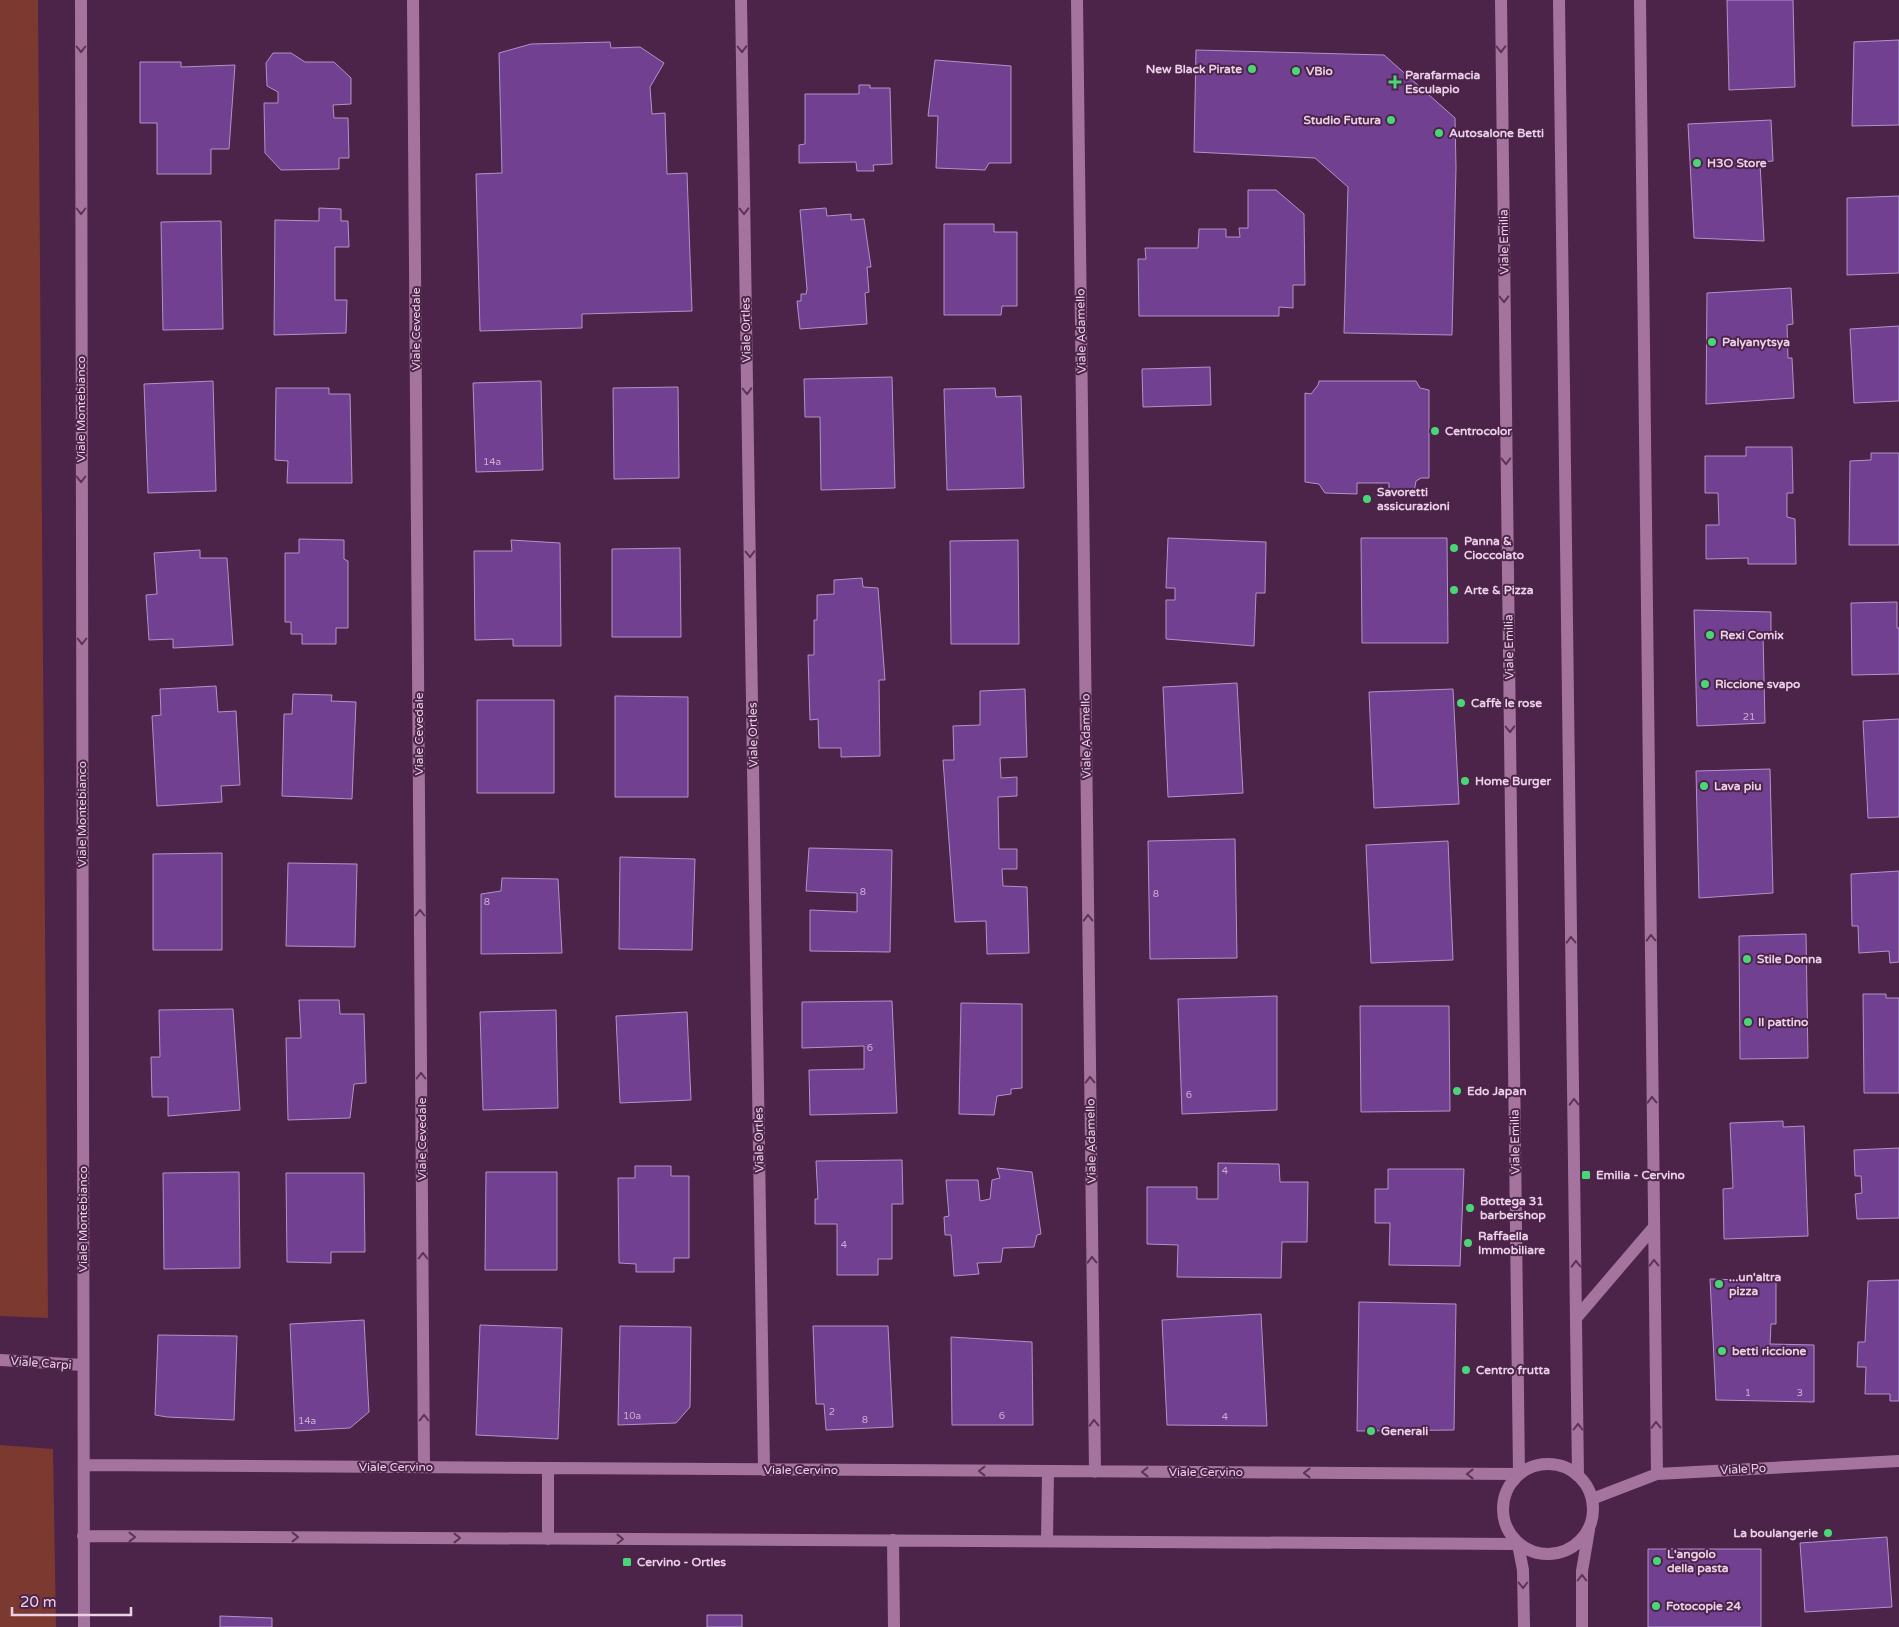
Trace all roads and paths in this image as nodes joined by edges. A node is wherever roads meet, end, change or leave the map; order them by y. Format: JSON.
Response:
{"nodes":[{"id":1,"x":80,"y":0,"type":"edge"},
{"id":2,"x":413,"y":0,"type":"edge"},
{"id":3,"x":741,"y":0,"type":"edge"},
{"id":4,"x":1077,"y":0,"type":"edge"},
{"id":5,"x":1501,"y":0,"type":"edge"},
{"id":6,"x":1559,"y":0,"type":"edge"},
{"id":7,"x":1640,"y":0,"type":"edge"},
{"id":8,"x":1654,"y":1227,"type":"junction"},
{"id":9,"x":1577,"y":1317,"type":"junction"},
{"id":10,"x":0,"y":1360,"type":"edge"},
{"id":11,"x":83,"y":1365,"type":"junction"},
{"id":12,"x":1899,"y":1461,"type":"edge"},
{"id":13,"x":84,"y":1465,"type":"junction"},
{"id":14,"x":424,"y":1467,"type":"junction"},
{"id":15,"x":548,"y":1468,"type":"junction"},
{"id":16,"x":764,"y":1470,"type":"junction"},
{"id":17,"x":1048,"y":1471,"type":"junction"},
{"id":18,"x":1095,"y":1472,"type":"junction"},
{"id":19,"x":1518,"y":1474,"type":"junction"},
{"id":20,"x":1657,"y":1474,"type":"junction"},
{"id":21,"x":1578,"y":1476,"type":"junction"},
{"id":22,"x":1592,"y":1499,"type":"junction"},
{"id":23,"x":1590,"y":1526,"type":"junction"},
{"id":24,"x":83,"y":1536,"type":"junction"},
{"id":25,"x":548,"y":1539,"type":"junction"},
{"id":26,"x":893,"y":1540,"type":"junction"},
{"id":27,"x":1046,"y":1542,"type":"junction"},
{"id":28,"x":1518,"y":1544,"type":"junction"},
{"id":29,"x":84,"y":1627,"type":"edge"},
{"id":30,"x":894,"y":1627,"type":"edge"},
{"id":31,"x":1524,"y":1627,"type":"edge"},
{"id":32,"x":1582,"y":1627,"type":"edge"}],
"edges":[{"from":1,"to":11,"type":"street","name":"Viale Montebianco","one_way":true},
{"from":14,"to":2,"type":"street","name":"Viale Cevedale","one_way":true},
{"from":3,"to":16,"type":"street","name":"Viale Ortles","one_way":true},
{"from":18,"to":4,"type":"street","name":"Viale Adamello","one_way":true},
{"from":5,"to":19,"type":"street","name":"Viale Emilia","one_way":true},
{"from":9,"to":6,"type":"street","one_way":true},
{"from":8,"to":7,"type":"street","one_way":true},
{"from":8,"to":9,"type":"street"},
{"from":20,"to":8,"type":"street","one_way":true},
{"from":21,"to":9,"type":"street","one_way":true},
{"from":10,"to":11,"type":"street","name":"Viale Carpi"},
{"from":11,"to":13,"type":"street","name":"Viale Montebianco"},
{"from":12,"to":20,"type":"street","name":"Viale Po"},
{"from":13,"to":14,"type":"street","name":"Viale Cervino"},
{"from":13,"to":24,"type":"street","name":"Viale Montebianco"},
{"from":14,"to":15,"type":"street","name":"Viale Cervino"},
{"from":15,"to":16,"type":"street","name":"Viale Cervino"},
{"from":15,"to":25,"type":"street"},
{"from":17,"to":16,"type":"street","name":"Viale Cervino","one_way":true},
{"from":17,"to":18,"type":"street","name":"Viale Cervino"},
{"from":17,"to":27,"type":"street"},
{"from":19,"to":18,"type":"street","name":"Viale Cervino","one_way":true},
{"from":19,"to":21,"type":"street"},
{"from":19,"to":28,"type":"street"},
{"from":20,"to":22,"type":"street","name":"Viale Po"},
{"from":21,"to":22,"type":"street"},
{"from":22,"to":23,"type":"street"},
{"from":23,"to":28,"type":"street"},
{"from":32,"to":23,"type":"street","one_way":true},
{"from":24,"to":25,"type":"street","one_way":true},
{"from":24,"to":29,"type":"street","name":"Viale Montebianco"},
{"from":25,"to":26,"type":"street","one_way":true},
{"from":26,"to":27,"type":"street"},
{"from":26,"to":30,"type":"street"},
{"from":27,"to":28,"type":"street"},
{"from":28,"to":31,"type":"street","one_way":true}]}
